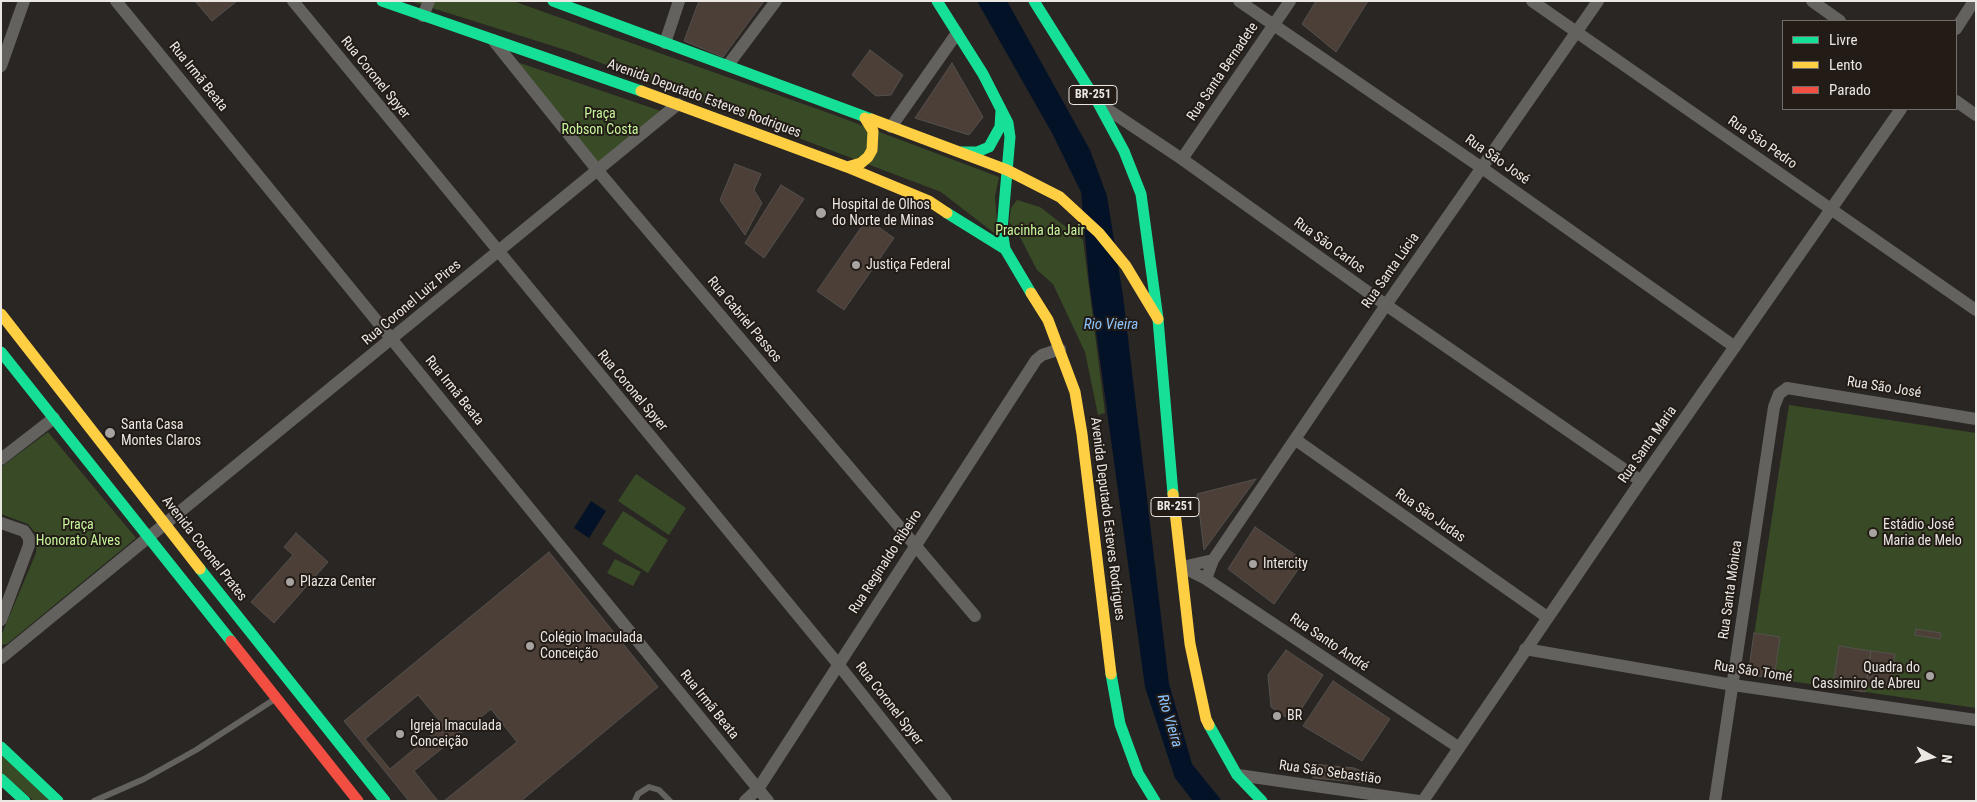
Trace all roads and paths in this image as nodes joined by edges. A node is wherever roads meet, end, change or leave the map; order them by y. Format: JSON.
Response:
{"nodes":[{"id":1,"x":24,"y":1,"type":"edge"},
{"id":2,"x":116,"y":1,"type":"edge"},
{"id":3,"x":293,"y":1,"type":"edge"},
{"id":4,"x":382,"y":1,"type":"edge"},
{"id":5,"x":428,"y":1,"type":"edge"},
{"id":6,"x":553,"y":1,"type":"edge"},
{"id":7,"x":679,"y":1,"type":"edge"},
{"id":8,"x":776,"y":1,"type":"edge"},
{"id":9,"x":937,"y":1,"type":"edge"},
{"id":10,"x":1034,"y":1,"type":"edge"},
{"id":11,"x":1239,"y":1,"type":"edge"},
{"id":12,"x":1290,"y":1,"type":"edge"},
{"id":13,"x":1532,"y":1,"type":"edge"},
{"id":14,"x":1598,"y":1,"type":"edge"},
{"id":15,"x":1812,"y":1,"type":"edge"},
{"id":16,"x":1974,"y":1,"type":"edge"},
{"id":17,"x":424,"y":16,"type":"junction"},
{"id":18,"x":1839,"y":20,"type":"edge"},
{"id":19,"x":1273,"y":25,"type":"junction"},
{"id":20,"x":1957,"y":27,"type":"edge"},
{"id":21,"x":1576,"y":32,"type":"junction"},
{"id":22,"x":958,"y":33,"type":"junction"},
{"id":23,"x":493,"y":40,"type":"junction"},
{"id":24,"x":665,"y":43,"type":"junction"},
{"id":25,"x":728,"y":65,"type":"junction"},
{"id":26,"x":1,"y":66,"type":"edge"},
{"id":27,"x":1957,"y":102,"type":"edge"},
{"id":28,"x":1098,"y":103,"type":"junction"},
{"id":29,"x":678,"y":104,"type":"junction"},
{"id":30,"x":1001,"y":106,"type":"junction"},
{"id":31,"x":1899,"y":110,"type":"edge"},
{"id":32,"x":1976,"y":115,"type":"edge"},
{"id":33,"x":866,"y":118,"type":"junction"},
{"id":34,"x":891,"y":127,"type":"junction"},
{"id":35,"x":961,"y":152,"type":"junction"},
{"id":36,"x":1182,"y":159,"type":"junction"},
{"id":37,"x":847,"y":167,"type":"junction"},
{"id":38,"x":1482,"y":168,"type":"junction"},
{"id":39,"x":1007,"y":170,"type":"junction"},
{"id":40,"x":598,"y":171,"type":"junction"},
{"id":41,"x":1830,"y":208,"type":"junction"},
{"id":42,"x":1005,"y":248,"type":"junction"},
{"id":43,"x":498,"y":251,"type":"junction"},
{"id":44,"x":1386,"y":305,"type":"junction"},
{"id":45,"x":1976,"y":310,"type":"edge"},
{"id":46,"x":1,"y":314,"type":"edge"},
{"id":47,"x":1158,"y":319,"type":"junction"},
{"id":48,"x":392,"y":339,"type":"junction"},
{"id":49,"x":1735,"y":347,"type":"junction"},
{"id":50,"x":1060,"y":349,"type":"junction"},
{"id":51,"x":1,"y":352,"type":"edge"},
{"id":52,"x":1787,"y":388,"type":"joint"},
{"id":53,"x":54,"y":418,"type":"junction"},
{"id":54,"x":1976,"y":419,"type":"edge"},
{"id":55,"x":1296,"y":440,"type":"junction"},
{"id":56,"x":1,"y":459,"type":"edge"},
{"id":57,"x":1641,"y":481,"type":"junction"},
{"id":58,"x":1,"y":523,"type":"edge"},
{"id":59,"x":165,"y":525,"type":"junction"},
{"id":60,"x":148,"y":538,"type":"junction"},
{"id":61,"x":916,"y":544,"type":"junction"},
{"id":62,"x":1213,"y":560,"type":"junction"},
{"id":63,"x":1182,"y":567,"type":"junction"},
{"id":64,"x":1206,"y":579,"type":"junction"},
{"id":65,"x":975,"y":616,"type":"dead end"},
{"id":66,"x":1547,"y":617,"type":"junction"},
{"id":67,"x":1,"y":620,"type":"edge"},
{"id":68,"x":1525,"y":649,"type":"junction"},
{"id":69,"x":1,"y":658,"type":"edge"},
{"id":70,"x":838,"y":664,"type":"junction"},
{"id":71,"x":1732,"y":684,"type":"junction"},
{"id":72,"x":276,"y":698,"type":"junction"},
{"id":73,"x":1976,"y":720,"type":"edge"},
{"id":74,"x":1,"y":747,"type":"edge"},
{"id":75,"x":1458,"y":747,"type":"junction"},
{"id":76,"x":1237,"y":775,"type":"junction"},
{"id":77,"x":1,"y":780,"type":"edge"},
{"id":78,"x":758,"y":789,"type":"junction"},
{"id":79,"x":25,"y":801,"type":"edge"},
{"id":80,"x":58,"y":801,"type":"edge"},
{"id":81,"x":94,"y":801,"type":"edge"},
{"id":82,"x":358,"y":801,"type":"edge"},
{"id":83,"x":385,"y":801,"type":"edge"},
{"id":84,"x":635,"y":801,"type":"edge"},
{"id":85,"x":670,"y":801,"type":"edge"},
{"id":86,"x":745,"y":801,"type":"edge"},
{"id":87,"x":768,"y":801,"type":"edge"},
{"id":88,"x":946,"y":801,"type":"edge"},
{"id":89,"x":1155,"y":801,"type":"edge"},
{"id":90,"x":1262,"y":801,"type":"edge"},
{"id":91,"x":1421,"y":801,"type":"edge"},
{"id":92,"x":1715,"y":801,"type":"edge"}],
"edges":[{"from":1,"to":26,"type":"street"},
{"from":2,"to":48,"type":"street","name":"Rua Irmã Beata"},
{"from":3,"to":43,"type":"street","name":"Rua Coronel Spyer"},
{"from":4,"to":17,"type":"main road","name":"Avenida Deputado Esteves Rodrigues"},
{"from":5,"to":17,"type":"street"},
{"from":6,"to":24,"type":"main road"},
{"from":7,"to":24,"type":"street"},
{"from":8,"to":25,"type":"street"},
{"from":9,"to":22,"type":"main road","name":"Avenida Deputado Esteves Rodrigues"},
{"from":10,"to":28,"type":"main road","number":"BR-251"},
{"from":11,"to":19,"type":"street","name":"Rua São José"},
{"from":12,"to":19,"type":"street","name":"Rua Santa Bernadete"},
{"from":13,"to":21,"type":"street","name":"Rua São Pedro"},
{"from":14,"to":21,"type":"street","name":"Rua Santa Lúcia"},
{"from":15,"to":18,"type":"street"},
{"from":16,"to":20,"type":"street"},
{"from":17,"to":23,"type":"main road","name":"Avenida Deputado Esteves Rodrigues"},
{"from":19,"to":36,"type":"street","name":"Rua Santa Bernadete"},
{"from":19,"to":38,"type":"street","name":"Rua São José"},
{"from":21,"to":38,"type":"street","name":"Rua Santa Lúcia"},
{"from":21,"to":41,"type":"street","name":"Rua São Pedro"},
{"from":22,"to":30,"type":"main road","name":"Avenida Deputado Esteves Rodrigues"},
{"from":22,"to":34,"type":"street"},
{"from":23,"to":29,"type":"main road","name":"Avenida Deputado Esteves Rodrigues"},
{"from":23,"to":40,"type":"street","name":"Rua Gabriel Passos"},
{"from":24,"to":25,"type":"main road"},
{"from":25,"to":33,"type":"main road"},
{"from":27,"to":32,"type":"street"},
{"from":28,"to":36,"type":"street","name":"Rua São Carlos"},
{"from":28,"to":47,"type":"main road","number":"BR-251"},
{"from":29,"to":37,"type":"main road","name":"Avenida Deputado Esteves Rodrigues"},
{"from":29,"to":40,"type":"street","name":"Rua Coronel Luiz Pires"},
{"from":30,"to":35,"type":"main road"},
{"from":30,"to":39,"type":"main road","name":"Avenida Deputado Esteves Rodrigues"},
{"from":31,"to":41,"type":"street","name":"Rua Santa Maria"},
{"from":33,"to":34,"type":"main road"},
{"from":33,"to":37,"type":"main road"},
{"from":34,"to":35,"type":"main road"},
{"from":35,"to":39,"type":"main road"},
{"from":36,"to":44,"type":"street","name":"Rua São Carlos"},
{"from":37,"to":42,"type":"main road","name":"Avenida Deputado Esteves Rodrigues"},
{"from":38,"to":44,"type":"street","name":"Rua Santa Lúcia"},
{"from":38,"to":49,"type":"street","name":"Rua São José"},
{"from":39,"to":42,"type":"main road","name":"Avenida Deputado Esteves Rodrigues"},
{"from":39,"to":47,"type":"main road"},
{"from":40,"to":43,"type":"street","name":"Rua Coronel Luiz Pires"},
{"from":40,"to":61,"type":"street","name":"Rua Gabriel Passos"},
{"from":41,"to":45,"type":"street","name":"Rua São Pedro"},
{"from":41,"to":49,"type":"street","name":"Rua Santa Maria"},
{"from":42,"to":50,"type":"main road","name":"Avenida Deputado Esteves Rodrigues"},
{"from":43,"to":48,"type":"street","name":"Rua Coronel Luiz Pires"},
{"from":43,"to":70,"type":"street","name":"Rua Coronel Spyer"},
{"from":44,"to":55,"type":"street","name":"Rua Santa Lúcia"},
{"from":44,"to":57,"type":"street","name":"Rua São Carlos"},
{"from":46,"to":59,"type":"main road","name":"Avenida Coronel Prates"},
{"from":47,"to":63,"type":"main road","number":"BR-251"},
{"from":48,"to":59,"type":"street","name":"Rua Coronel Luiz Pires"},
{"from":48,"to":78,"type":"street","name":"Rua Irmã Beata"},
{"from":49,"to":57,"type":"street","name":"Rua Santa Maria"},
{"from":50,"to":61,"type":"street","name":"Rua Reginaldo Ribeiro"},
{"from":50,"to":89,"type":"main road","name":"Avenida Deputado Esteves Rodrigues"},
{"from":51,"to":53,"type":"main road"},
{"from":52,"to":54,"type":"street","name":"Rua São José"},
{"from":52,"to":71,"type":"street","name":"Rua Santa Mônica"},
{"from":53,"to":56,"type":"street"},
{"from":53,"to":60,"type":"main road"},
{"from":55,"to":62,"type":"street","name":"Rua Santa Lúcia"},
{"from":55,"to":66,"type":"street","name":"Rua São Judas"},
{"from":57,"to":66,"type":"street","name":"Rua Santa Maria"},
{"from":58,"to":67,"type":"street"},
{"from":59,"to":60,"type":"street","name":"Rua Coronel Luiz Pires"},
{"from":59,"to":83,"type":"main road","name":"Avenida Coronel Prates"},
{"from":60,"to":69,"type":"street","name":"Rua Coronel Luiz Pires"},
{"from":60,"to":72,"type":"main road"},
{"from":61,"to":65,"type":"street","name":"Rua Gabriel Passos"},
{"from":61,"to":70,"type":"street","name":"Rua Reginaldo Ribeiro"},
{"from":62,"to":63,"type":"street"},
{"from":62,"to":64,"type":"street","name":"Rua Santa Lúcia"},
{"from":63,"to":64,"type":"street","name":"Rua Santo André"},
{"from":63,"to":76,"type":"main road","number":"BR-251"},
{"from":64,"to":75,"type":"street","name":"Rua Santo André"},
{"from":66,"to":68,"type":"street","name":"Rua Santa Maria"},
{"from":68,"to":71,"type":"street","name":"Rua São Tomé"},
{"from":68,"to":75,"type":"street","name":"Rua Santa Maria"},
{"from":70,"to":78,"type":"street","name":"Rua Reginaldo Ribeiro"},
{"from":70,"to":88,"type":"street","name":"Rua Coronel Spyer"},
{"from":71,"to":73,"type":"street","name":"Rua São Tomé"},
{"from":71,"to":92,"type":"street","name":"Rua Santa Mônica"},
{"from":72,"to":81,"type":"lane"},
{"from":72,"to":82,"type":"main road"},
{"from":74,"to":80,"type":"main road"},
{"from":75,"to":91,"type":"street","name":"Rua Santa Maria"},
{"from":76,"to":90,"type":"main road","number":"BR-251"},
{"from":76,"to":91,"type":"street","name":"Rua São Sebastião"},
{"from":77,"to":79,"type":"main road"},
{"from":78,"to":86,"type":"street","name":"Rua Reginaldo Ribeiro"},
{"from":78,"to":87,"type":"street","name":"Rua Irmã Beata"},
{"from":84,"to":85,"type":"lane"}]}
